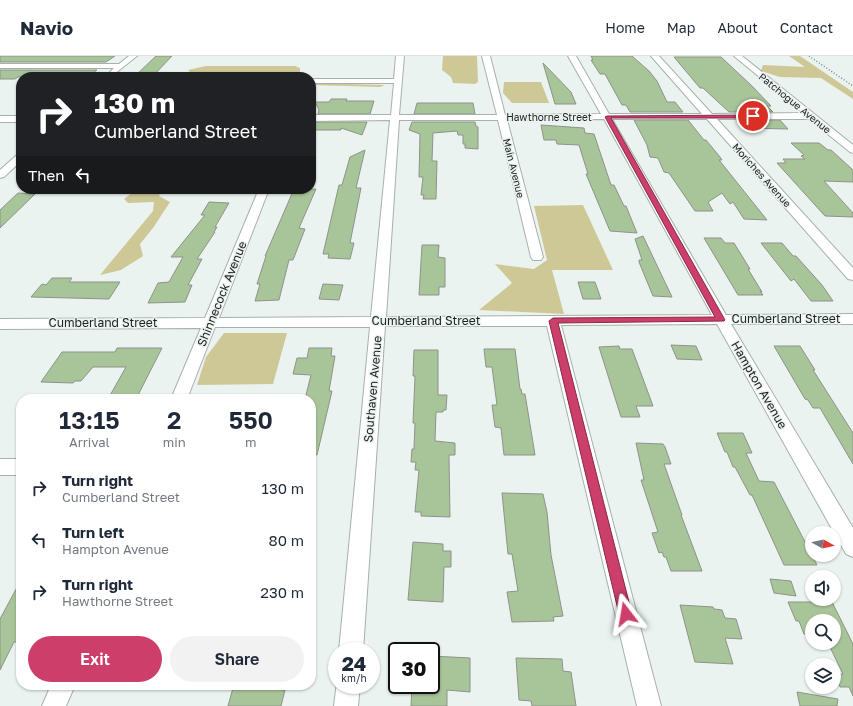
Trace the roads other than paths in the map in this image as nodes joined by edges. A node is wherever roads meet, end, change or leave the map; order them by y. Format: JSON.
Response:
{"nodes":[{"id":1,"x":133,"y":56,"type":"edge"},
{"id":2,"x":400,"y":56,"type":"edge"},
{"id":3,"x":486,"y":56,"type":"edge"},
{"id":4,"x":572,"y":56,"type":"edge"},
{"id":5,"x":655,"y":56,"type":"edge"},
{"id":6,"x":738,"y":56,"type":"edge"},
{"id":7,"x":0,"y":66,"type":"edge"},
{"id":8,"x":121,"y":66,"type":"junction"},
{"id":9,"x":114,"y":72,"type":"edge"},
{"id":10,"x":316,"y":81,"type":"edge"},
{"id":11,"x":398,"y":81,"type":"junction"},
{"id":12,"x":811,"y":116,"type":"junction"},
{"id":13,"x":502,"y":117,"type":"junction"},
{"id":14,"x":607,"y":117,"type":"junction"},
{"id":15,"x":710,"y":117,"type":"junction"},
{"id":16,"x":16,"y":118,"type":"edge"},
{"id":17,"x":316,"y":118,"type":"edge"},
{"id":18,"x":394,"y":118,"type":"junction"},
{"id":19,"x":0,"y":119,"type":"edge"},
{"id":20,"x":853,"y":150,"type":"edge"},
{"id":21,"x":16,"y":160,"type":"edge"},
{"id":22,"x":0,"y":174,"type":"edge"},
{"id":23,"x":262,"y":194,"type":"edge"},
{"id":24,"x":537,"y":257,"type":"dead end"},
{"id":25,"x":853,"y":276,"type":"edge"},
{"id":26,"x":853,"y":319,"type":"edge"},
{"id":27,"x":721,"y":320,"type":"junction"},
{"id":28,"x":379,"y":321,"type":"junction"},
{"id":29,"x":553,"y":321,"type":"junction"},
{"id":30,"x":211,"y":323,"type":"junction"},
{"id":31,"x":0,"y":324,"type":"edge"},
{"id":32,"x":181,"y":394,"type":"edge"},
{"id":33,"x":0,"y":467,"type":"edge"},
{"id":34,"x":16,"y":467,"type":"edge"},
{"id":35,"x":853,"y":547,"type":"edge"},
{"id":36,"x":351,"y":642,"type":"edge"},
{"id":37,"x":61,"y":690,"type":"edge"},
{"id":38,"x":347,"y":694,"type":"edge"},
{"id":39,"x":54,"y":706,"type":"edge"},
{"id":40,"x":346,"y":706,"type":"edge"},
{"id":41,"x":649,"y":706,"type":"edge"}],
"edges":[{"from":1,"to":8,"type":"street"},
{"from":2,"to":11,"type":"street","name":"Southaven Avenue"},
{"from":3,"to":13,"type":"street","name":"Main Avenue"},
{"from":4,"to":14,"type":"street","name":"Hampton Avenue"},
{"from":5,"to":15,"type":"street","name":"Moriches Avenue"},
{"from":6,"to":12,"type":"street","name":"Patchogue Avenue"},
{"from":7,"to":8,"type":"street"},
{"from":8,"to":9,"type":"street"},
{"from":10,"to":11,"type":"street"},
{"from":11,"to":18,"type":"street","name":"Southaven Avenue"},
{"from":12,"to":15,"type":"street","name":"Hawthorne Street"},
{"from":12,"to":20,"type":"street","name":"Patchogue Avenue"},
{"from":13,"to":14,"type":"street","name":"Hawthorne Street"},
{"from":13,"to":18,"type":"street","name":"Hawthorne Street"},
{"from":13,"to":24,"type":"street","name":"Main Avenue"},
{"from":14,"to":15,"type":"street","name":"Hawthorne Street"},
{"from":14,"to":27,"type":"street","name":"Hampton Avenue"},
{"from":15,"to":25,"type":"street","name":"Moriches Avenue"},
{"from":16,"to":19,"type":"street"},
{"from":17,"to":18,"type":"street","name":"Hawthorne Street"},
{"from":18,"to":28,"type":"street","name":"Southaven Avenue"},
{"from":21,"to":22,"type":"street"},
{"from":23,"to":30,"type":"street","name":"Shinnecock Avenue"},
{"from":26,"to":27,"type":"street","name":"Cumberland Street"},
{"from":27,"to":29,"type":"street","name":"Cumberland Street"},
{"from":27,"to":35,"type":"street","name":"Hampton Avenue"},
{"from":28,"to":29,"type":"street","name":"Cumberland Street"},
{"from":28,"to":30,"type":"street","name":"Cumberland Street"},
{"from":28,"to":36,"type":"street","name":"Southaven Avenue"},
{"from":29,"to":41,"type":"street"},
{"from":30,"to":31,"type":"street","name":"Cumberland Street"},
{"from":30,"to":32,"type":"street","name":"Shinnecock Avenue"},
{"from":33,"to":34,"type":"street"},
{"from":37,"to":39,"type":"street"},
{"from":38,"to":40,"type":"street"}]}
